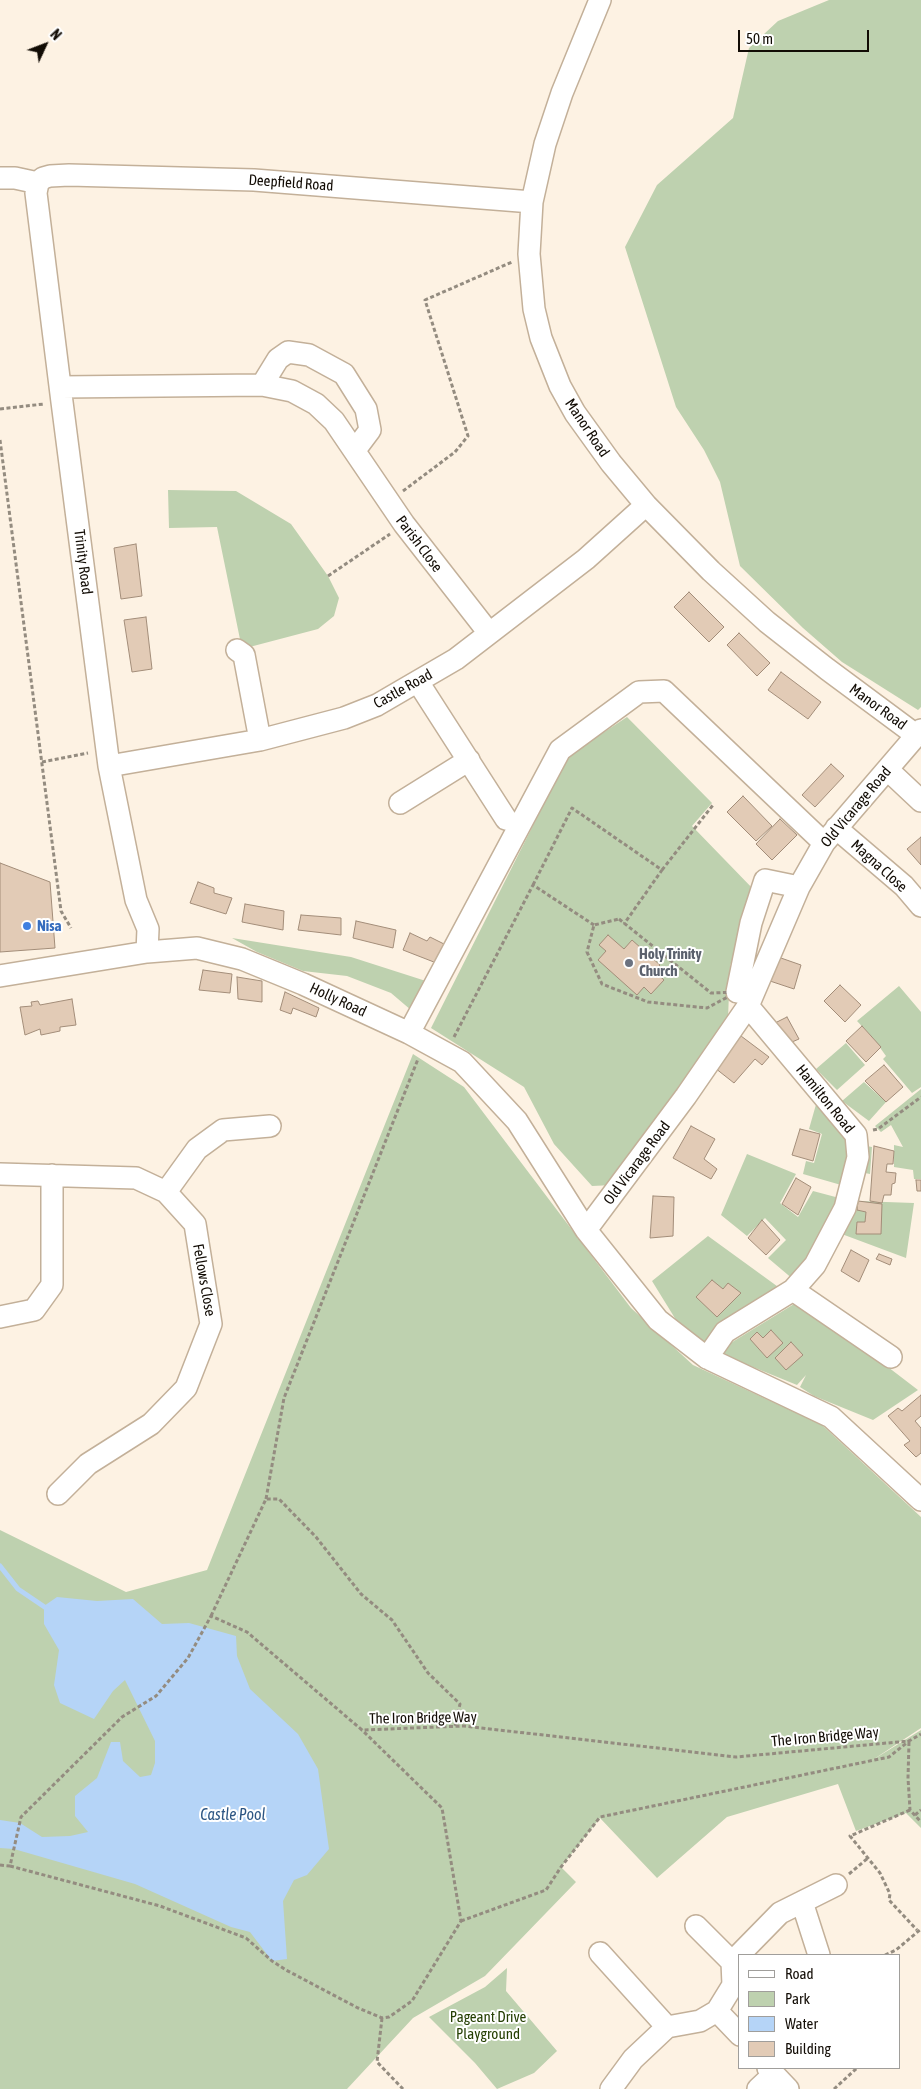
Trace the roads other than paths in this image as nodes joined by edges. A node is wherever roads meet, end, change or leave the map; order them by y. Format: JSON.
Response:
{"nodes":[{"id":1,"x":600,"y":0,"type":"edge"},
{"id":2,"x":0,"y":178,"type":"edge"},
{"id":3,"x":44,"y":180,"type":"junction"},
{"id":4,"x":532,"y":202,"type":"junction"},
{"id":5,"x":262,"y":385,"type":"junction"},
{"id":6,"x":61,"y":394,"type":"junction"},
{"id":7,"x":355,"y":450,"type":"junction"},
{"id":8,"x":646,"y":504,"type":"junction"},
{"id":9,"x":489,"y":633,"type":"junction"},
{"id":10,"x":237,"y":650,"type":"dead end"},
{"id":11,"x":418,"y":682,"type":"junction"},
{"id":12,"x":919,"y":732,"type":"edge"},
{"id":13,"x":260,"y":740,"type":"junction"},
{"id":14,"x":108,"y":758,"type":"junction"},
{"id":15,"x":469,"y":760,"type":"junction"},
{"id":16,"x":888,"y":770,"type":"junction"},
{"id":17,"x":921,"y":801,"type":"edge"},
{"id":18,"x":400,"y":804,"type":"dead end"},
{"id":19,"x":506,"y":819,"type":"dead end"},
{"id":20,"x":830,"y":836,"type":"junction"},
{"id":21,"x":799,"y":887,"type":"junction"},
{"id":22,"x":921,"y":906,"type":"edge"},
{"id":23,"x":147,"y":952,"type":"junction"},
{"id":24,"x":0,"y":976,"type":"edge"},
{"id":25,"x":746,"y":996,"type":"junction"},
{"id":26,"x":416,"y":1038,"type":"junction"},
{"id":27,"x":270,"y":1126,"type":"dead end"},
{"id":28,"x":0,"y":1174,"type":"edge"},
{"id":29,"x":52,"y":1175,"type":"junction"},
{"id":30,"x":166,"y":1192,"type":"junction"},
{"id":31,"x":586,"y":1230,"type":"junction"},
{"id":32,"x":793,"y":1290,"type":"junction"},
{"id":33,"x":0,"y":1317,"type":"edge"},
{"id":34,"x":891,"y":1357,"type":"dead end"},
{"id":35,"x":707,"y":1358,"type":"junction"},
{"id":36,"x":58,"y":1494,"type":"dead end"},
{"id":37,"x":921,"y":1500,"type":"edge"},
{"id":38,"x":836,"y":1885,"type":"road end"},
{"id":39,"x":802,"y":1902,"type":"junction"},
{"id":40,"x":696,"y":1926,"type":"dead end"},
{"id":41,"x":600,"y":1953,"type":"dead end"},
{"id":42,"x":740,"y":1954,"type":"edge"},
{"id":43,"x":819,"y":1954,"type":"edge"},
{"id":44,"x":738,"y":1956,"type":"edge"},
{"id":45,"x":732,"y":1962,"type":"junction"},
{"id":46,"x":717,"y":2011,"type":"junction"},
{"id":47,"x":667,"y":2026,"type":"junction"},
{"id":48,"x":738,"y":2033,"type":"edge"},
{"id":49,"x":777,"y":2077,"type":"edge"},
{"id":50,"x":611,"y":2089,"type":"edge"},
{"id":51,"x":758,"y":2089,"type":"edge"}],
"edges":[{"from":1,"to":4,"type":"street","name":"Manor Road"},
{"from":2,"to":3,"type":"street","name":"Deepfield Road"},
{"from":3,"to":4,"type":"street","name":"Deepfield Road"},
{"from":3,"to":6,"type":"street","name":"Trinity Road"},
{"from":4,"to":8,"type":"street","name":"Manor Road"},
{"from":5,"to":6,"type":"street","name":"Parish Close"},
{"from":5,"to":7,"type":"street","name":"Parish Close"},
{"from":5,"to":7,"type":"street"},
{"from":6,"to":14,"type":"street","name":"Trinity Road"},
{"from":7,"to":9,"type":"street","name":"Parish Close"},
{"from":8,"to":9,"type":"street","name":"Castle Road"},
{"from":8,"to":12,"type":"street","name":"Manor Road"},
{"from":9,"to":11,"type":"street","name":"Castle Road"},
{"from":10,"to":13,"type":"street"},
{"from":11,"to":13,"type":"street","name":"Castle Road"},
{"from":11,"to":15,"type":"street"},
{"from":12,"to":16,"type":"street","name":"Old Vicarage Road"},
{"from":13,"to":14,"type":"street","name":"Castle Road"},
{"from":14,"to":23,"type":"street","name":"Trinity Road"},
{"from":15,"to":18,"type":"street"},
{"from":15,"to":19,"type":"street"},
{"from":16,"to":17,"type":"street"},
{"from":16,"to":20,"type":"street","name":"Old Vicarage Road"},
{"from":20,"to":21,"type":"street","name":"Old Vicarage Road"},
{"from":20,"to":22,"type":"street","name":"Magna Close"},
{"from":20,"to":26,"type":"street","name":"Magna Close"},
{"from":21,"to":25,"type":"street","name":"Old Vicarage Road"},
{"from":21,"to":25,"type":"street"},
{"from":23,"to":24,"type":"street","name":"Holly Road"},
{"from":23,"to":26,"type":"street","name":"Holly Road"},
{"from":25,"to":31,"type":"street","name":"Old Vicarage Road"},
{"from":25,"to":32,"type":"street","name":"Hamilton Road"},
{"from":26,"to":31,"type":"street","name":"Holly Road"},
{"from":27,"to":30,"type":"street"},
{"from":28,"to":29,"type":"street","name":"Fellows Close"},
{"from":29,"to":30,"type":"street","name":"Fellows Close"},
{"from":29,"to":33,"type":"street"},
{"from":30,"to":36,"type":"street","name":"Fellows Close"},
{"from":31,"to":35,"type":"street"},
{"from":32,"to":34,"type":"street"},
{"from":32,"to":35,"type":"street","name":"Hamilton Road"},
{"from":35,"to":37,"type":"street"},
{"from":38,"to":39,"type":"street"},
{"from":39,"to":42,"type":"street"},
{"from":39,"to":43,"type":"street"},
{"from":40,"to":45,"type":"street"},
{"from":41,"to":47,"type":"street"},
{"from":44,"to":45,"type":"street"},
{"from":45,"to":46,"type":"street"},
{"from":46,"to":47,"type":"street"},
{"from":46,"to":48,"type":"street"},
{"from":47,"to":50,"type":"street"},
{"from":49,"to":51,"type":"street"}]}
